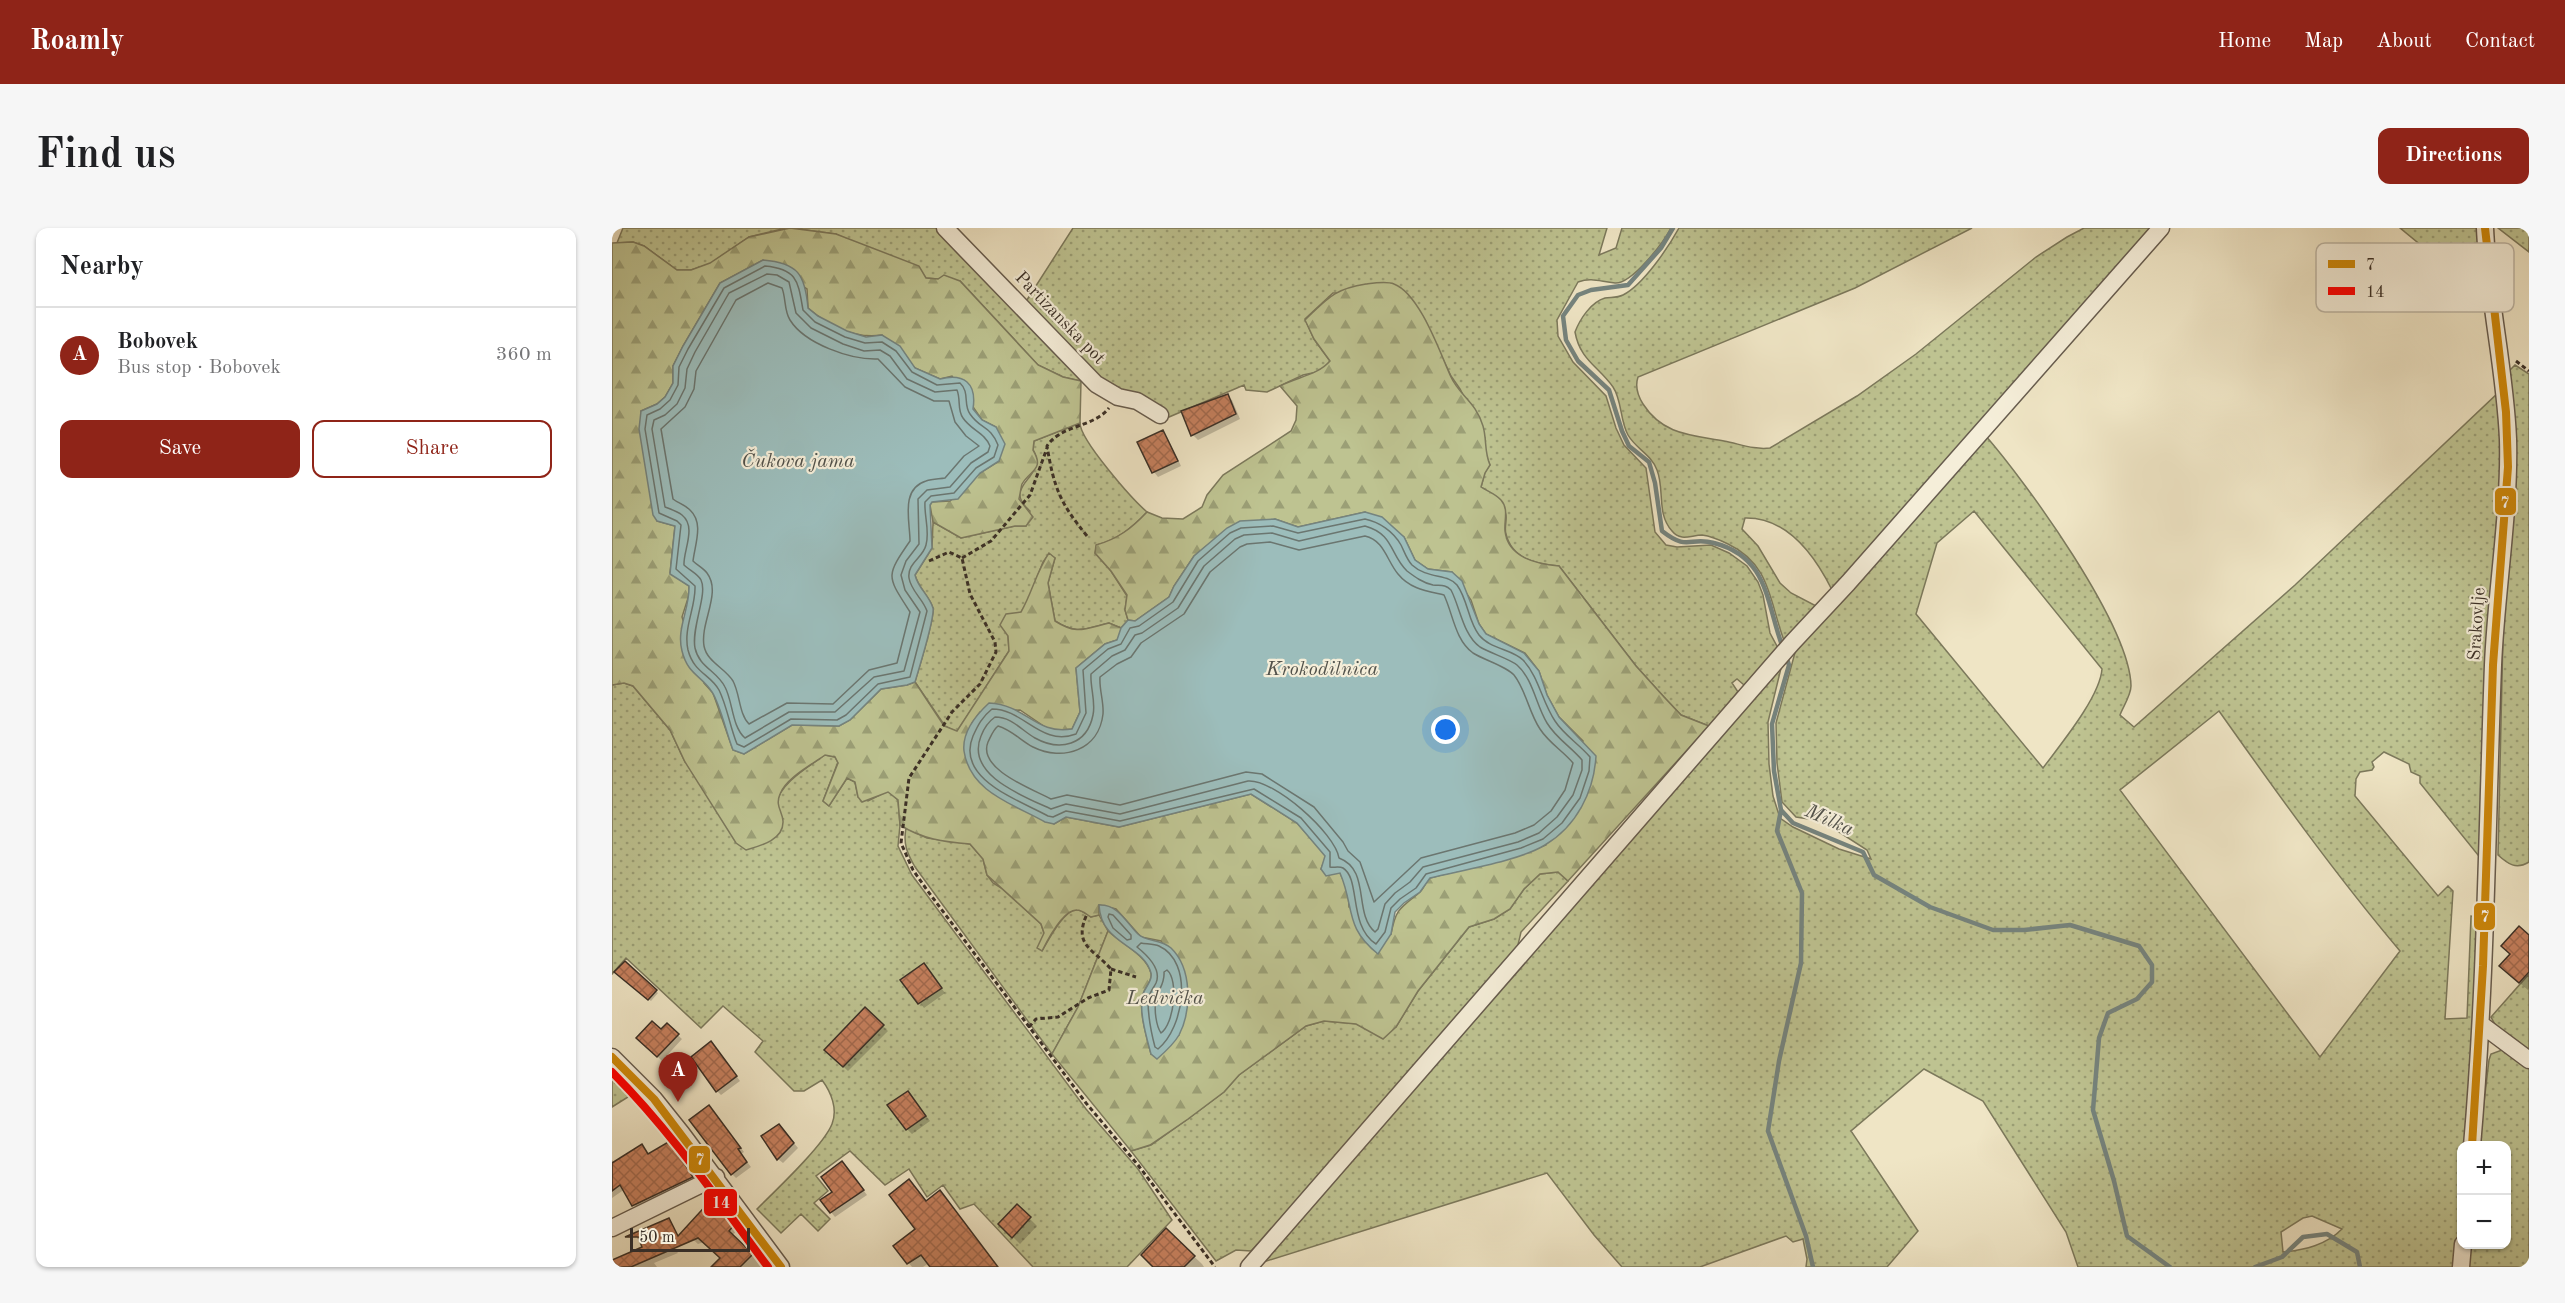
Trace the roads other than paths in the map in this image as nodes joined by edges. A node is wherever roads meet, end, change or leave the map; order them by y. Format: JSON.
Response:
{"nodes":[{"id":1,"x":945,"y":228,"type":"edge"},
{"id":2,"x":2161,"y":228,"type":"edge"},
{"id":3,"x":2485,"y":228,"type":"edge"},
{"id":4,"x":2486,"y":243,"type":"edge"},
{"id":5,"x":2494,"y":312,"type":"edge"},
{"id":6,"x":1161,"y":415,"type":"dead end"},
{"id":7,"x":2482,"y":1025,"type":"junction"},
{"id":8,"x":612,"y":1057,"type":"edge"},
{"id":9,"x":2529,"y":1060,"type":"edge"},
{"id":10,"x":2472,"y":1141,"type":"edge"},
{"id":11,"x":716,"y":1177,"type":"junction"},
{"id":12,"x":612,"y":1228,"type":"edge"},
{"id":13,"x":2463,"y":1249,"type":"edge"},
{"id":14,"x":781,"y":1267,"type":"edge"},
{"id":15,"x":1249,"y":1267,"type":"edge"},
{"id":16,"x":2461,"y":1267,"type":"edge"}],
"edges":[{"from":1,"to":6,"type":"street","name":"Partizanska pot"},
{"from":2,"to":15,"type":"street"},
{"from":3,"to":4,"type":"street","name":"Srakovlje"},
{"from":5,"to":7,"type":"street","name":"Srakovlje"},
{"from":7,"to":9,"type":"street"},
{"from":7,"to":10,"type":"street","name":"Srakovlje"},
{"from":8,"to":11,"type":"street"},
{"from":11,"to":12,"type":"street"},
{"from":11,"to":14,"type":"street"},
{"from":13,"to":16,"type":"street"}]}
